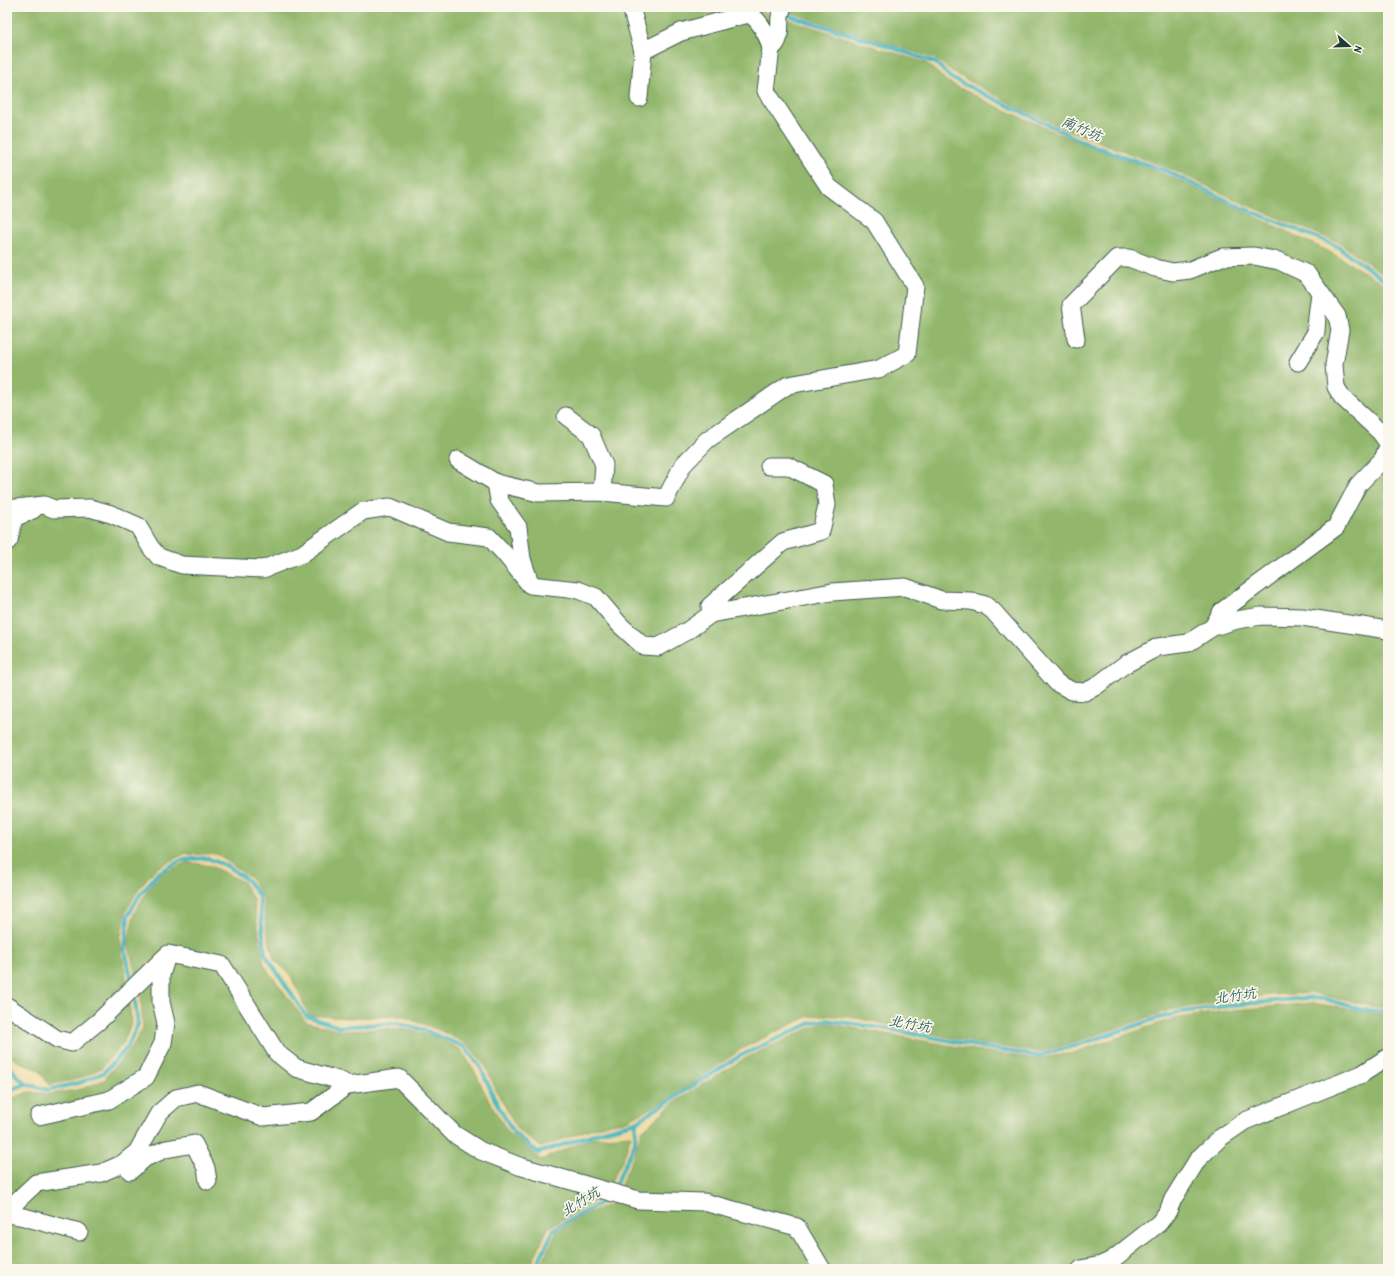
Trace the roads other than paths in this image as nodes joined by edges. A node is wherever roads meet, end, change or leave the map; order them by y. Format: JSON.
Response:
{"nodes":[{"id":1,"x":631,"y":7,"type":"edge"},
{"id":2,"x":783,"y":7,"type":"edge"},
{"id":3,"x":771,"y":48,"type":"junction"},
{"id":4,"x":643,"y":51,"type":"junction"},
{"id":5,"x":639,"y":98,"type":"dead end"},
{"id":6,"x":1320,"y":293,"type":"junction"},
{"id":7,"x":1076,"y":339,"type":"dead end"},
{"id":8,"x":1298,"y":362,"type":"dead end"},
{"id":9,"x":566,"y":416,"type":"dead end"},
{"id":10,"x":1388,"y":444,"type":"edge"},
{"id":11,"x":458,"y":460,"type":"dead end"},
{"id":12,"x":769,"y":466,"type":"dead end"},
{"id":13,"x":496,"y":483,"type":"junction"},
{"id":14,"x":602,"y":492,"type":"junction"},
{"id":15,"x":9,"y":512,"type":"edge"},
{"id":16,"x":7,"y":542,"type":"edge"},
{"id":17,"x":530,"y":585,"type":"junction"},
{"id":18,"x":711,"y":614,"type":"junction"},
{"id":19,"x":1213,"y":628,"type":"junction"},
{"id":20,"x":1388,"y":630,"type":"edge"},
{"id":21,"x":168,"y":954,"type":"junction"},
{"id":22,"x":7,"y":1006,"type":"edge"},
{"id":23,"x":1388,"y":1057,"type":"edge"},
{"id":24,"x":348,"y":1085,"type":"junction"},
{"id":25,"x":39,"y":1116,"type":"dead end"},
{"id":26,"x":101,"y":1173,"type":"junction"},
{"id":27,"x":208,"y":1181,"type":"dead end"},
{"id":28,"x":7,"y":1214,"type":"edge"},
{"id":29,"x":79,"y":1232,"type":"dead end"},
{"id":30,"x":822,"y":1269,"type":"edge"},
{"id":31,"x":1081,"y":1269,"type":"edge"}],
"edges":[{"from":1,"to":4,"type":"street"},
{"from":2,"to":3,"type":"street"},
{"from":3,"to":4,"type":"street"},
{"from":3,"to":14,"type":"street"},
{"from":4,"to":5,"type":"street"},
{"from":6,"to":7,"type":"street"},
{"from":6,"to":8,"type":"street"},
{"from":6,"to":10,"type":"street"},
{"from":9,"to":14,"type":"street"},
{"from":10,"to":19,"type":"street"},
{"from":11,"to":13,"type":"street"},
{"from":12,"to":18,"type":"street"},
{"from":13,"to":14,"type":"street"},
{"from":13,"to":17,"type":"street"},
{"from":15,"to":16,"type":"street"},
{"from":15,"to":17,"type":"street"},
{"from":17,"to":18,"type":"street"},
{"from":18,"to":19,"type":"street"},
{"from":19,"to":20,"type":"street"},
{"from":21,"to":22,"type":"street"},
{"from":21,"to":24,"type":"street"},
{"from":21,"to":25,"type":"street"},
{"from":23,"to":31,"type":"street"},
{"from":24,"to":26,"type":"street"},
{"from":24,"to":30,"type":"street"},
{"from":26,"to":27,"type":"street"},
{"from":26,"to":28,"type":"street"},
{"from":28,"to":29,"type":"street"}]}
